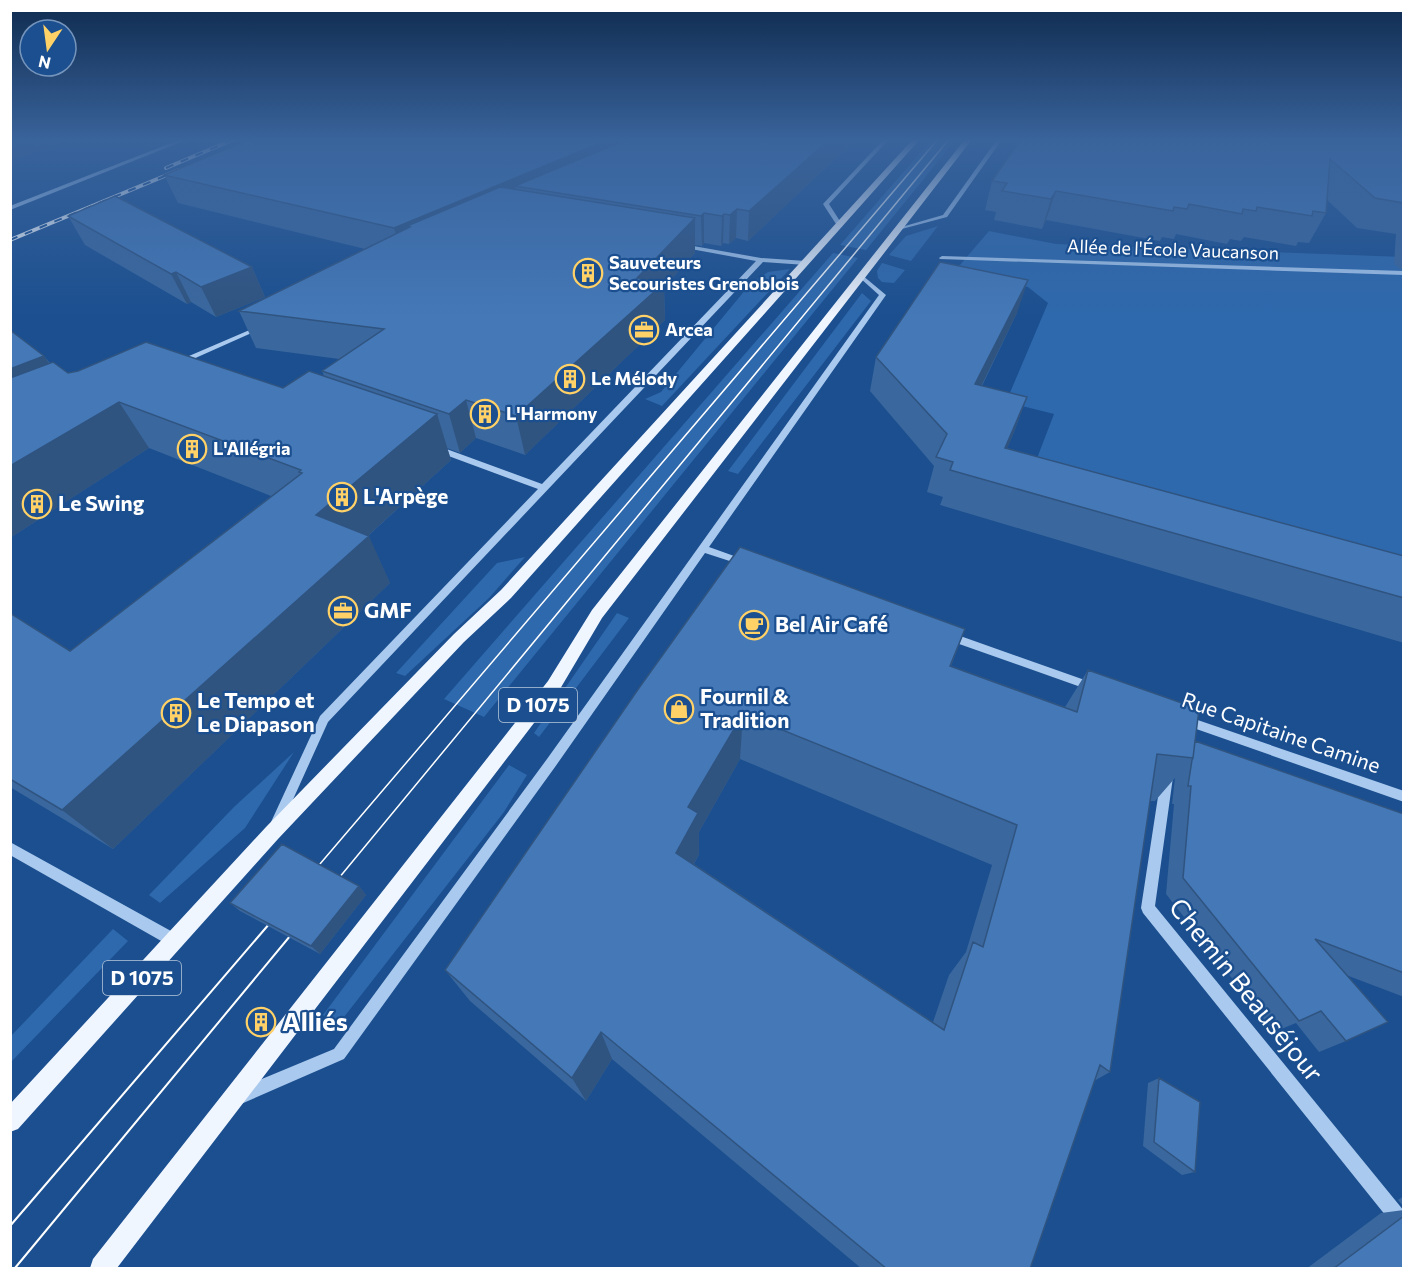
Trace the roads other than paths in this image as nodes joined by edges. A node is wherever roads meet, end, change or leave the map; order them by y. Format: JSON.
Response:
{"nodes":[{"id":1,"x":36,"y":198,"type":"edge"},
{"id":2,"x":832,"y":198,"type":"edge"},
{"id":3,"x":865,"y":198,"type":"edge"},
{"id":4,"x":924,"y":198,"type":"edge"},
{"id":5,"x":958,"y":198,"type":"edge"},
{"id":6,"x":10,"y":208,"type":"edge"},
{"id":7,"x":840,"y":226,"type":"junction"},
{"id":8,"x":900,"y":229,"type":"junction"},
{"id":9,"x":673,"y":245,"type":"edge"},
{"id":10,"x":942,"y":258,"type":"dead end"},
{"id":11,"x":761,"y":260,"type":"junction"},
{"id":12,"x":806,"y":263,"type":"junction"},
{"id":13,"x":1404,"y":273,"type":"edge"},
{"id":14,"x":862,"y":277,"type":"junction"},
{"id":15,"x":269,"y":324,"type":"edge"},
{"id":16,"x":184,"y":360,"type":"junction"},
{"id":17,"x":195,"y":363,"type":"edge"},
{"id":18,"x":173,"y":364,"type":"edge"},
{"id":19,"x":431,"y":447,"type":"edge"},
{"id":20,"x":545,"y":488,"type":"junction"},
{"id":21,"x":704,"y":549,"type":"junction"},
{"id":22,"x":754,"y":566,"type":"edge"},
{"id":23,"x":934,"y":630,"type":"edge"},
{"id":24,"x":1100,"y":690,"type":"edge"},
{"id":25,"x":1175,"y":723,"type":"edge"},
{"id":26,"x":1169,"y":762,"type":"edge"},
{"id":27,"x":1404,"y":797,"type":"edge"},
{"id":28,"x":272,"y":833,"type":"junction"},
{"id":29,"x":10,"y":848,"type":"edge"},
{"id":30,"x":175,"y":941,"type":"junction"},
{"id":31,"x":231,"y":1100,"type":"junction"},
{"id":32,"x":10,"y":1121,"type":"edge"},
{"id":33,"x":1404,"y":1225,"type":"edge"},
{"id":34,"x":102,"y":1269,"type":"edge"}],
"edges":[{"from":1,"to":6,"type":"street"},
{"from":2,"to":7,"type":"street"},
{"from":3,"to":7,"type":"main road","number":"D 1075"},
{"from":4,"to":8,"type":"main road","number":"D 1075"},
{"from":5,"to":8,"type":"street"},
{"from":7,"to":12,"type":"main road","number":"D 1075"},
{"from":8,"to":14,"type":"main road","number":"D 1075"},
{"from":9,"to":11,"type":"street"},
{"from":10,"to":13,"type":"street","name":"Allée de l'École Vaucanson"},
{"from":11,"to":12,"type":"street"},
{"from":11,"to":20,"type":"street"},
{"from":12,"to":28,"type":"main road","number":"D 1075"},
{"from":14,"to":21,"type":"street"},
{"from":14,"to":31,"type":"main road","number":"D 1075"},
{"from":15,"to":16,"type":"street"},
{"from":16,"to":17,"type":"street"},
{"from":16,"to":18,"type":"street"},
{"from":19,"to":20,"type":"street"},
{"from":20,"to":28,"type":"street"},
{"from":21,"to":22,"type":"street"},
{"from":21,"to":31,"type":"street"},
{"from":23,"to":24,"type":"street"},
{"from":25,"to":27,"type":"street","name":"Rue Capitaine Camine"},
{"from":26,"to":33,"type":"street","name":"Chemin Beauséjour"},
{"from":28,"to":30,"type":"main road","number":"D 1075"},
{"from":29,"to":30,"type":"street"},
{"from":30,"to":32,"type":"main road","number":"D 1075"},
{"from":31,"to":34,"type":"main road","number":"D 1075"}]}
